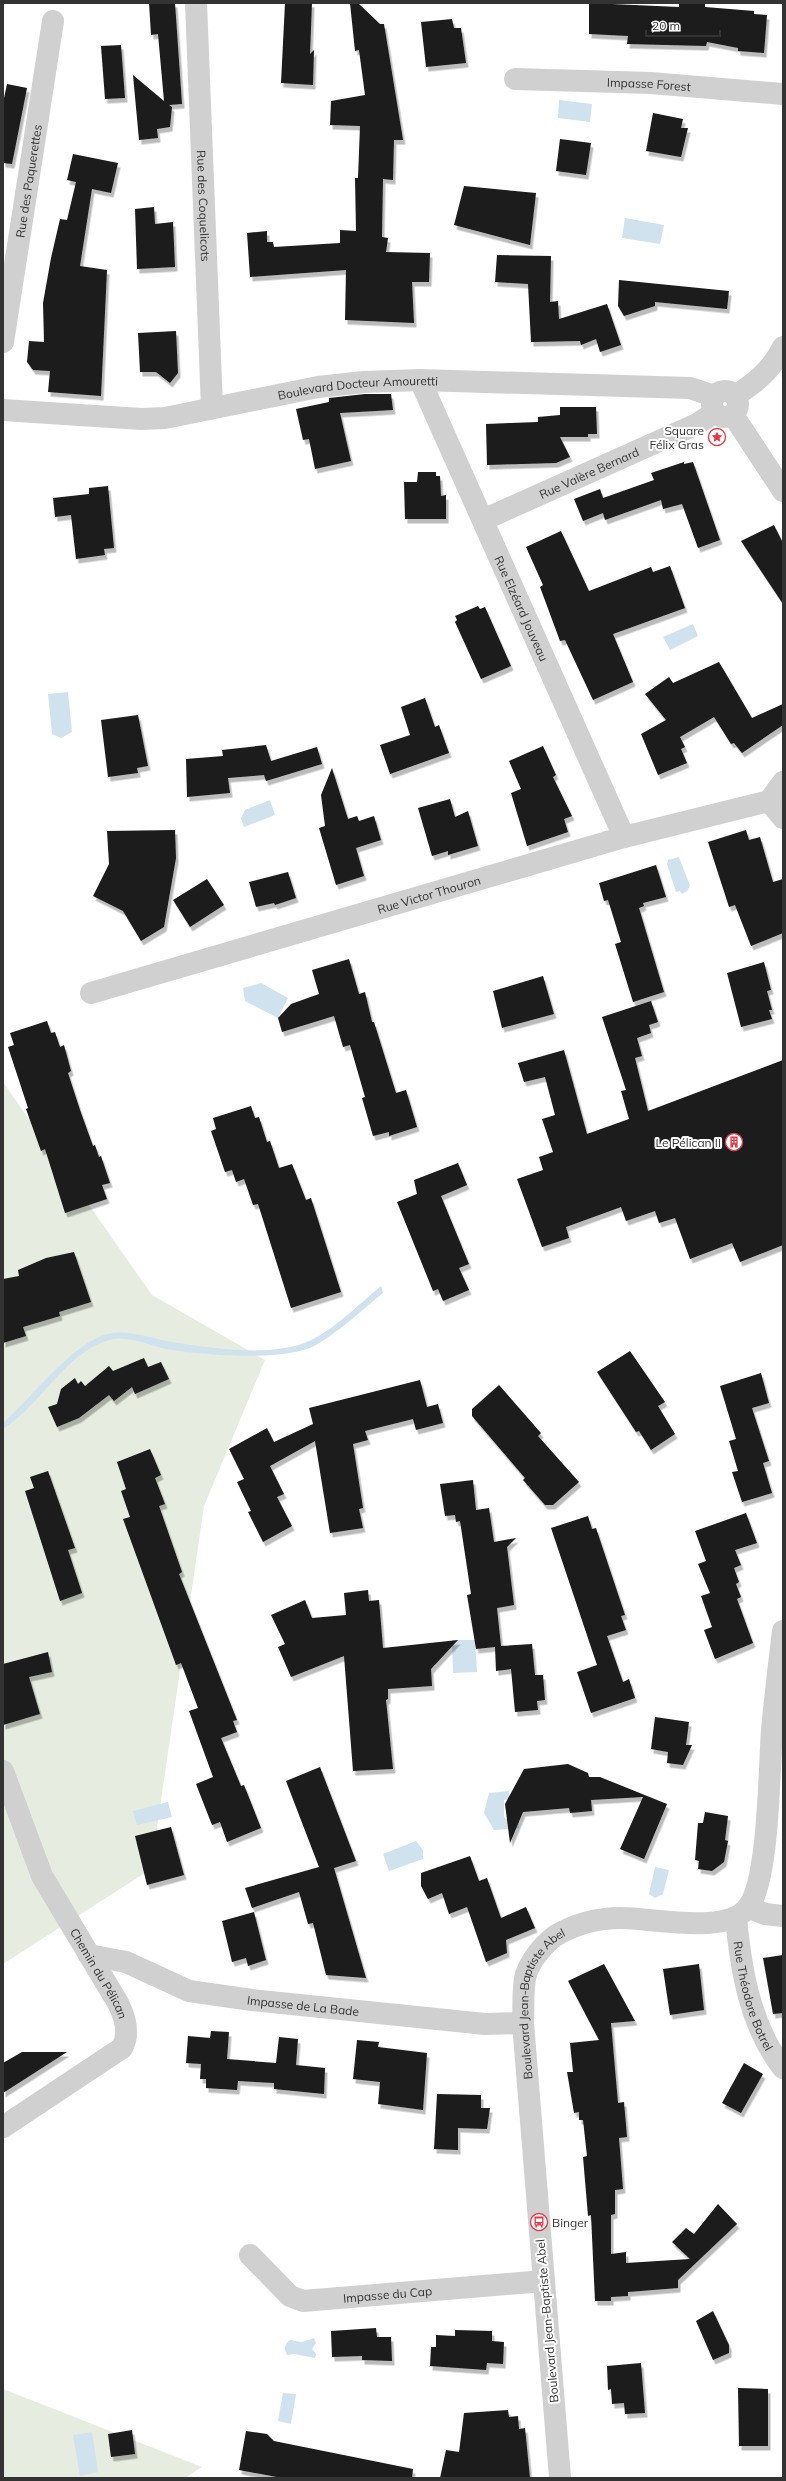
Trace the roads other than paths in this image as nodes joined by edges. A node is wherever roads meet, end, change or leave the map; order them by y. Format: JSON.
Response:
{"nodes":[{"id":1,"x":196,"y":3,"type":"edge"},
{"id":2,"x":53,"y":21,"type":"dead end"},
{"id":3,"x":515,"y":79,"type":"dead end"},
{"id":4,"x":783,"y":94,"type":"edge"},
{"id":5,"x":3,"y":342,"type":"edge"},
{"id":6,"x":783,"y":347,"type":"edge"},
{"id":7,"x":777,"y":369,"type":"edge"},
{"id":8,"x":420,"y":380,"type":"junction"},
{"id":9,"x":724,"y":405,"type":"junction"},
{"id":10,"x":212,"y":408,"type":"junction"},
{"id":11,"x":3,"y":410,"type":"edge"},
{"id":12,"x":783,"y":490,"type":"edge"},
{"id":13,"x":483,"y":520,"type":"junction"},
{"id":14,"x":783,"y":782,"type":"edge"},
{"id":15,"x":769,"y":801,"type":"junction"},
{"id":16,"x":783,"y":818,"type":"edge"},
{"id":17,"x":624,"y":836,"type":"junction"},
{"id":18,"x":91,"y":993,"type":"dead end"},
{"id":19,"x":783,"y":1631,"type":"edge"},
{"id":20,"x":3,"y":1771,"type":"edge"},
{"id":21,"x":742,"y":1912,"type":"junction"},
{"id":22,"x":783,"y":1916,"type":"edge"},
{"id":23,"x":89,"y":1955,"type":"junction"},
{"id":24,"x":523,"y":2023,"type":"junction"},
{"id":25,"x":783,"y":2068,"type":"edge"},
{"id":26,"x":3,"y":2127,"type":"edge"},
{"id":27,"x":250,"y":2255,"type":"dead end"},
{"id":28,"x":544,"y":2281,"type":"junction"},
{"id":29,"x":560,"y":2478,"type":"edge"}],
"edges":[{"from":1,"to":10,"type":"street","name":"Rue des Coquelicots"},
{"from":2,"to":5,"type":"street","name":"Rue des Paquerettes"},
{"from":3,"to":4,"type":"street","name":"Impasse Forest"},
{"from":6,"to":7,"type":"street"},
{"from":7,"to":9,"type":"street"},
{"from":8,"to":9,"type":"street","name":"Boulevard Docteur Amouretti"},
{"from":8,"to":10,"type":"street","name":"Boulevard Docteur Amouretti"},
{"from":8,"to":13,"type":"street","name":"Rue Elzéard Jouveau"},
{"from":9,"to":12,"type":"street"},
{"from":9,"to":13,"type":"street","name":"Rue Valère Bernard"},
{"from":10,"to":11,"type":"street","name":"Boulevard Docteur Amouretti"},
{"from":13,"to":17,"type":"street","name":"Rue Elzéard Jouveau"},
{"from":14,"to":15,"type":"street"},
{"from":15,"to":16,"type":"street"},
{"from":15,"to":17,"type":"street","name":"Rue Victor Thouron"},
{"from":17,"to":18,"type":"street","name":"Rue Victor Thouron"},
{"from":19,"to":21,"type":"street"},
{"from":20,"to":23,"type":"street","name":"Chemin du Pélican"},
{"from":21,"to":22,"type":"street"},
{"from":21,"to":24,"type":"street","name":"Boulevard Jean-Baptiste Abel"},
{"from":21,"to":25,"type":"street","name":"Rue Théodore Botrel"},
{"from":23,"to":24,"type":"street","name":"Impasse de La Bade"},
{"from":23,"to":26,"type":"street","name":"Chemin du Pélican"},
{"from":24,"to":28,"type":"street","name":"Boulevard Jean-Baptiste Abel"},
{"from":27,"to":28,"type":"street","name":"Impasse du Cap"},
{"from":28,"to":29,"type":"street","name":"Boulevard Jean-Baptiste Abel"}]}
